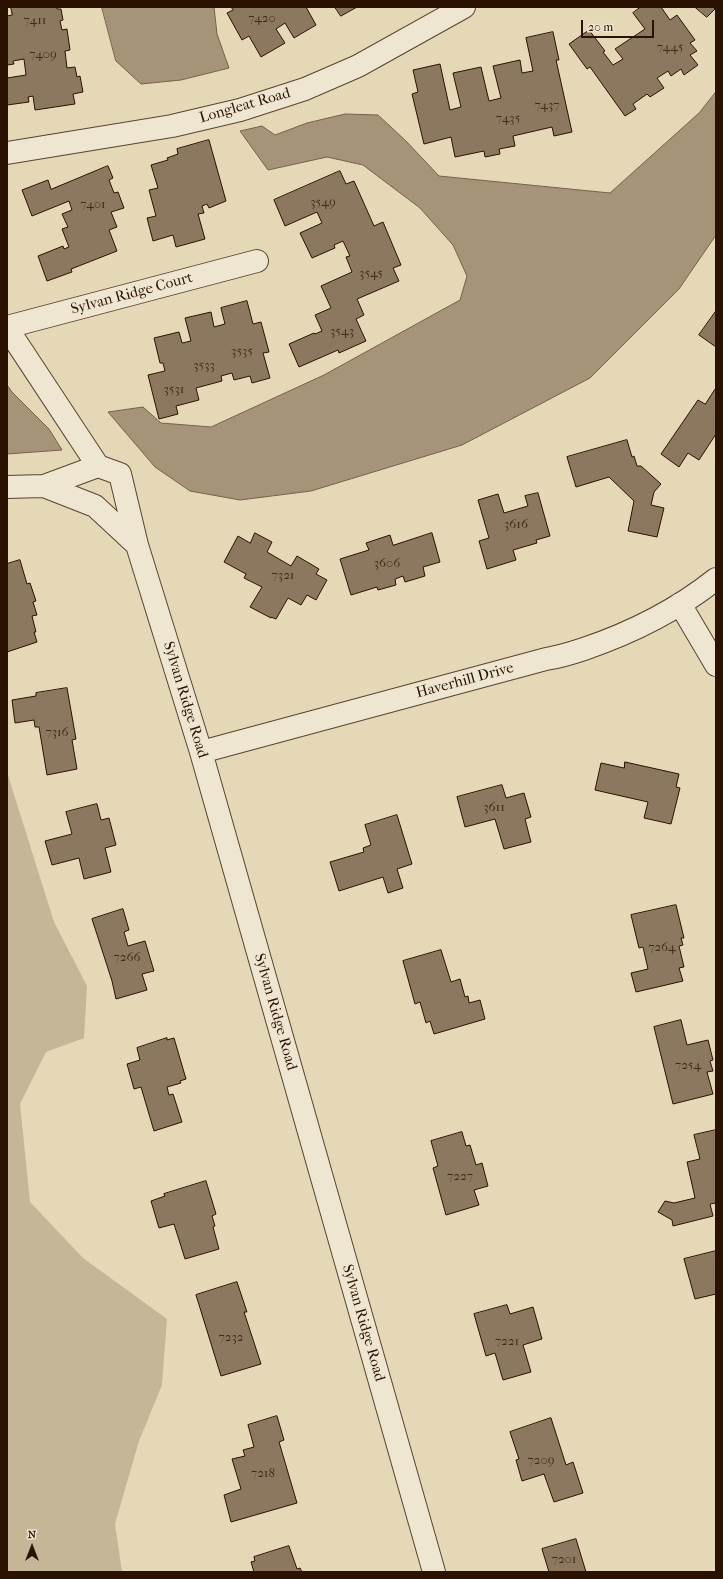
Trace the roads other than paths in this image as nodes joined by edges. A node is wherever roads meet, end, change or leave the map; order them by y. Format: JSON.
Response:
{"nodes":[{"id":1,"x":464,"y":7,"type":"edge"},
{"id":2,"x":7,"y":153,"type":"edge"},
{"id":3,"x":257,"y":261,"type":"dead end"},
{"id":4,"x":7,"y":327,"type":"edge"},
{"id":5,"x":98,"y":466,"type":"junction"},
{"id":6,"x":44,"y":486,"type":"junction"},
{"id":7,"x":7,"y":487,"type":"edge"},
{"id":8,"x":138,"y":545,"type":"junction"},
{"id":9,"x":716,"y":579,"type":"edge"},
{"id":10,"x":680,"y":604,"type":"junction"},
{"id":11,"x":716,"y":665,"type":"edge"},
{"id":12,"x":201,"y":752,"type":"junction"},
{"id":13,"x":434,"y":1572,"type":"edge"}],
"edges":[{"from":1,"to":2,"type":"street","name":"Longleat Road"},
{"from":3,"to":4,"type":"street","name":"Sylvan Ridge Court"},
{"from":4,"to":5,"type":"street"},
{"from":5,"to":6,"type":"street"},
{"from":5,"to":8,"type":"street","name":"Sylvan Ridge Road"},
{"from":6,"to":7,"type":"street"},
{"from":6,"to":8,"type":"street"},
{"from":8,"to":12,"type":"street","name":"Sylvan Ridge Road"},
{"from":9,"to":10,"type":"street","name":"Haverhill Drive"},
{"from":10,"to":11,"type":"street"},
{"from":10,"to":12,"type":"street","name":"Haverhill Drive"},
{"from":12,"to":13,"type":"street","name":"Sylvan Ridge Road"}]}
